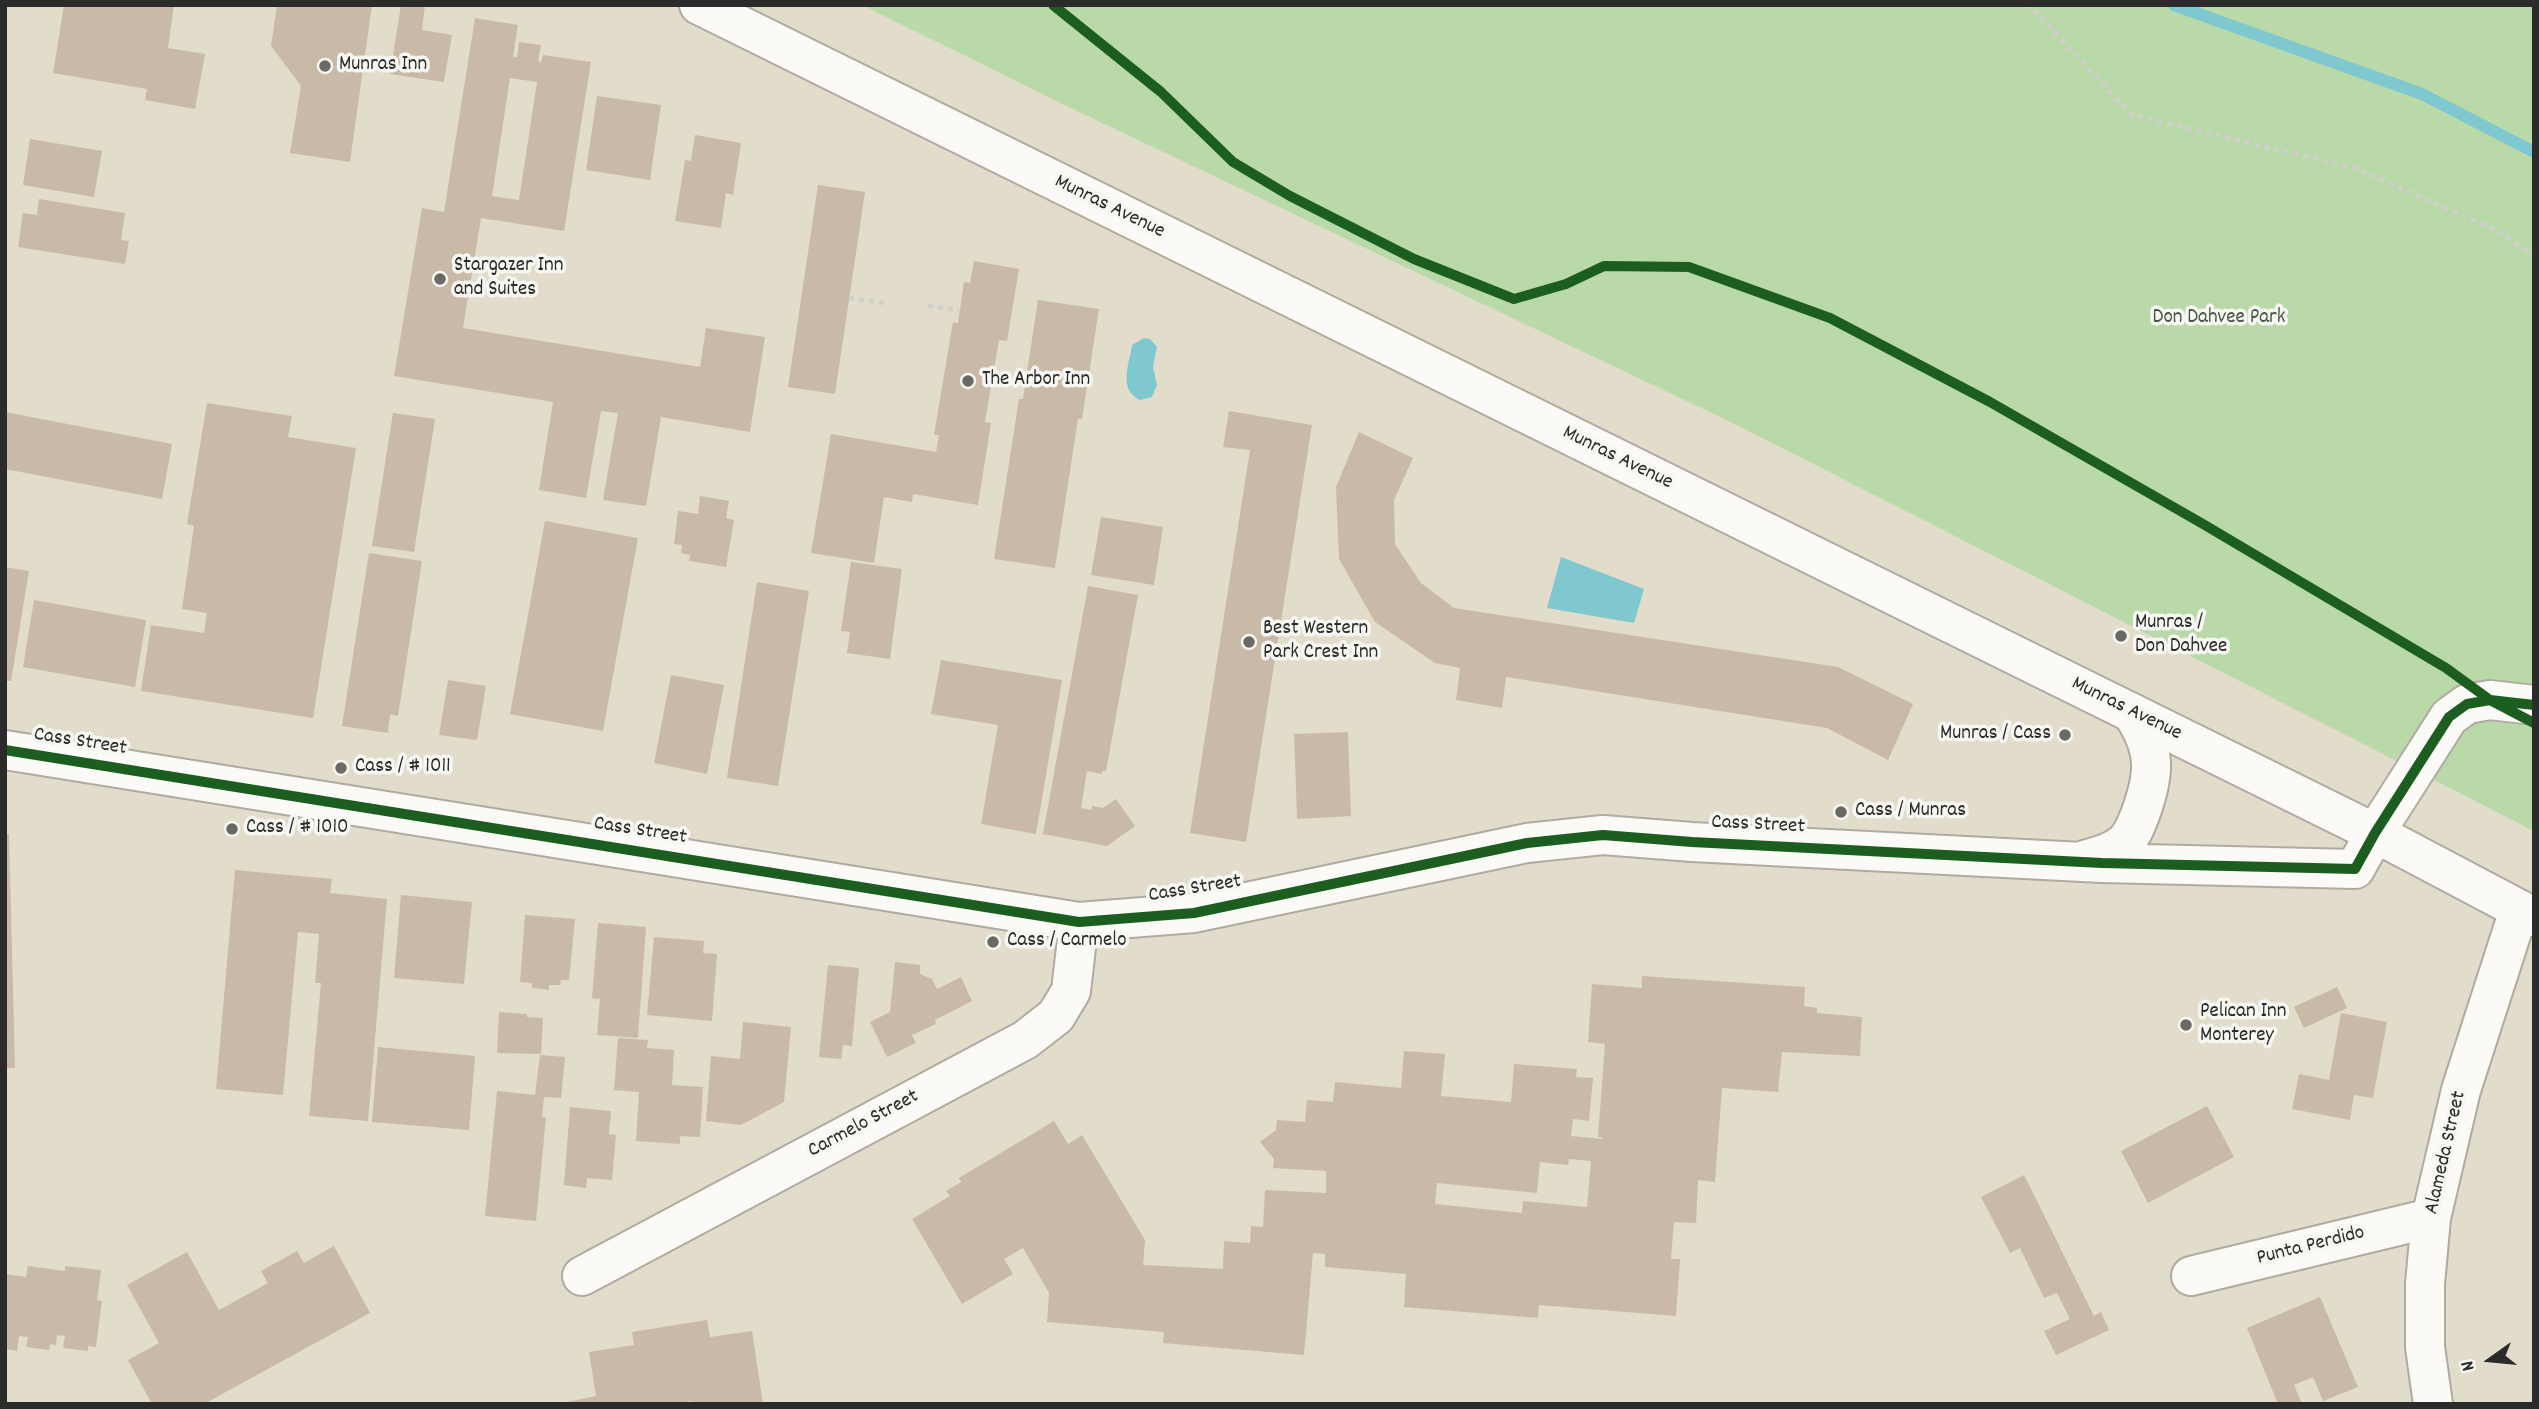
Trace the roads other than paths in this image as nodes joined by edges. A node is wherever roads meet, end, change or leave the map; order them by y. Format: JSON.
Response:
{"nodes":[{"id":1,"x":699,"y":5,"type":"edge"},
{"id":2,"x":2534,"y":705,"type":"edge"},
{"id":3,"x":2132,"y":713,"type":"junction"},
{"id":4,"x":5,"y":750,"type":"edge"},
{"id":5,"x":2375,"y":833,"type":"junction"},
{"id":6,"x":2079,"y":862,"type":"junction"},
{"id":7,"x":2527,"y":913,"type":"edge"},
{"id":8,"x":1079,"y":922,"type":"junction"},
{"id":9,"x":2431,"y":1218,"type":"junction"},
{"id":10,"x":582,"y":1276,"type":"dead end"},
{"id":11,"x":2191,"y":1276,"type":"dead end"},
{"id":12,"x":2433,"y":1404,"type":"edge"}],
"edges":[{"from":1,"to":3,"type":"street","name":"Munras Avenue"},
{"from":2,"to":5,"type":"street"},
{"from":3,"to":5,"type":"street","name":"Munras Avenue"},
{"from":3,"to":6,"type":"street"},
{"from":4,"to":8,"type":"street","name":"Cass Street"},
{"from":5,"to":6,"type":"street","name":"Cass Street"},
{"from":5,"to":7,"type":"street","name":"Munras Avenue"},
{"from":6,"to":8,"type":"street","name":"Cass Street"},
{"from":7,"to":9,"type":"street","name":"Alameda Street"},
{"from":8,"to":10,"type":"street","name":"Carmelo Street"},
{"from":9,"to":11,"type":"street","name":"Punta Perdido"},
{"from":9,"to":12,"type":"street","name":"Alameda Street"}]}
